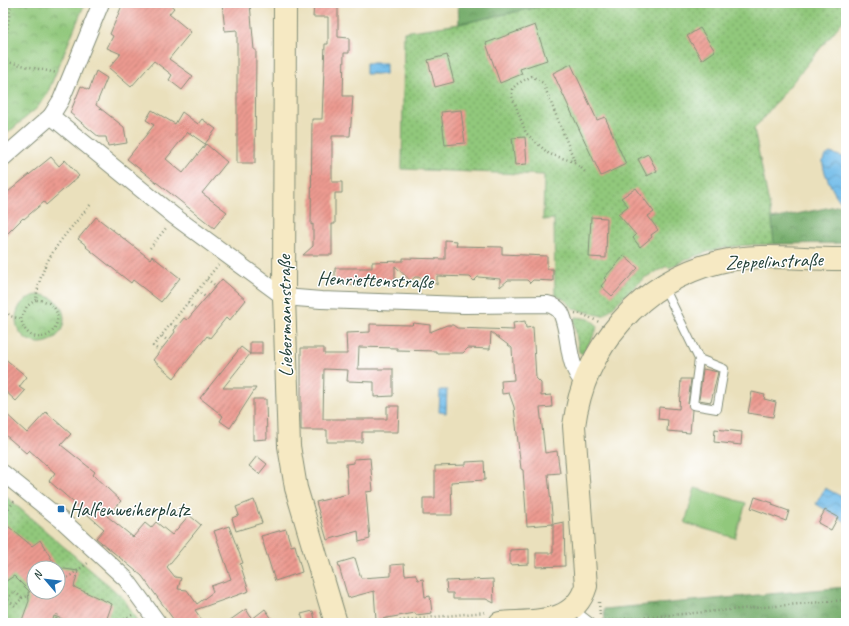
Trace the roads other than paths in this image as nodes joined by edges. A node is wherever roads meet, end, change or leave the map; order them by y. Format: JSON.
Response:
{"nodes":[{"id":1,"x":101,"y":3,"type":"edge"},
{"id":2,"x":286,"y":3,"type":"edge"},
{"id":3,"x":51,"y":116,"type":"junction"},
{"id":4,"x":3,"y":158,"type":"edge"},
{"id":5,"x":846,"y":259,"type":"edge"},
{"id":6,"x":662,"y":284,"type":"junction"},
{"id":7,"x":284,"y":297,"type":"junction"},
{"id":8,"x":699,"y":359,"type":"junction"},
{"id":9,"x":584,"y":383,"type":"junction"},
{"id":10,"x":3,"y":473,"type":"edge"},
{"id":11,"x":574,"y":608,"type":"junction"},
{"id":12,"x":494,"y":617,"type":"edge"},
{"id":13,"x":158,"y":623,"type":"edge"},
{"id":14,"x":336,"y":623,"type":"edge"},
{"id":15,"x":591,"y":623,"type":"edge"}],
"edges":[{"from":1,"to":3,"type":"street"},
{"from":2,"to":7,"type":"street","name":"Liebermannstraße"},
{"from":3,"to":4,"type":"street"},
{"from":3,"to":7,"type":"street"},
{"from":5,"to":6,"type":"street","name":"Zeppelinstraße"},
{"from":6,"to":8,"type":"lane"},
{"from":6,"to":9,"type":"street","name":"Zeppelinstraße"},
{"from":7,"to":9,"type":"street","name":"Henriettenstraße"},
{"from":7,"to":14,"type":"street","name":"Liebermannstraße"},
{"from":8,"to":8,"type":"lane"},
{"from":9,"to":11,"type":"street","name":"Zeppelinstraße"},
{"from":10,"to":13,"type":"street"},
{"from":11,"to":12,"type":"street"},
{"from":11,"to":15,"type":"lane"}]}
